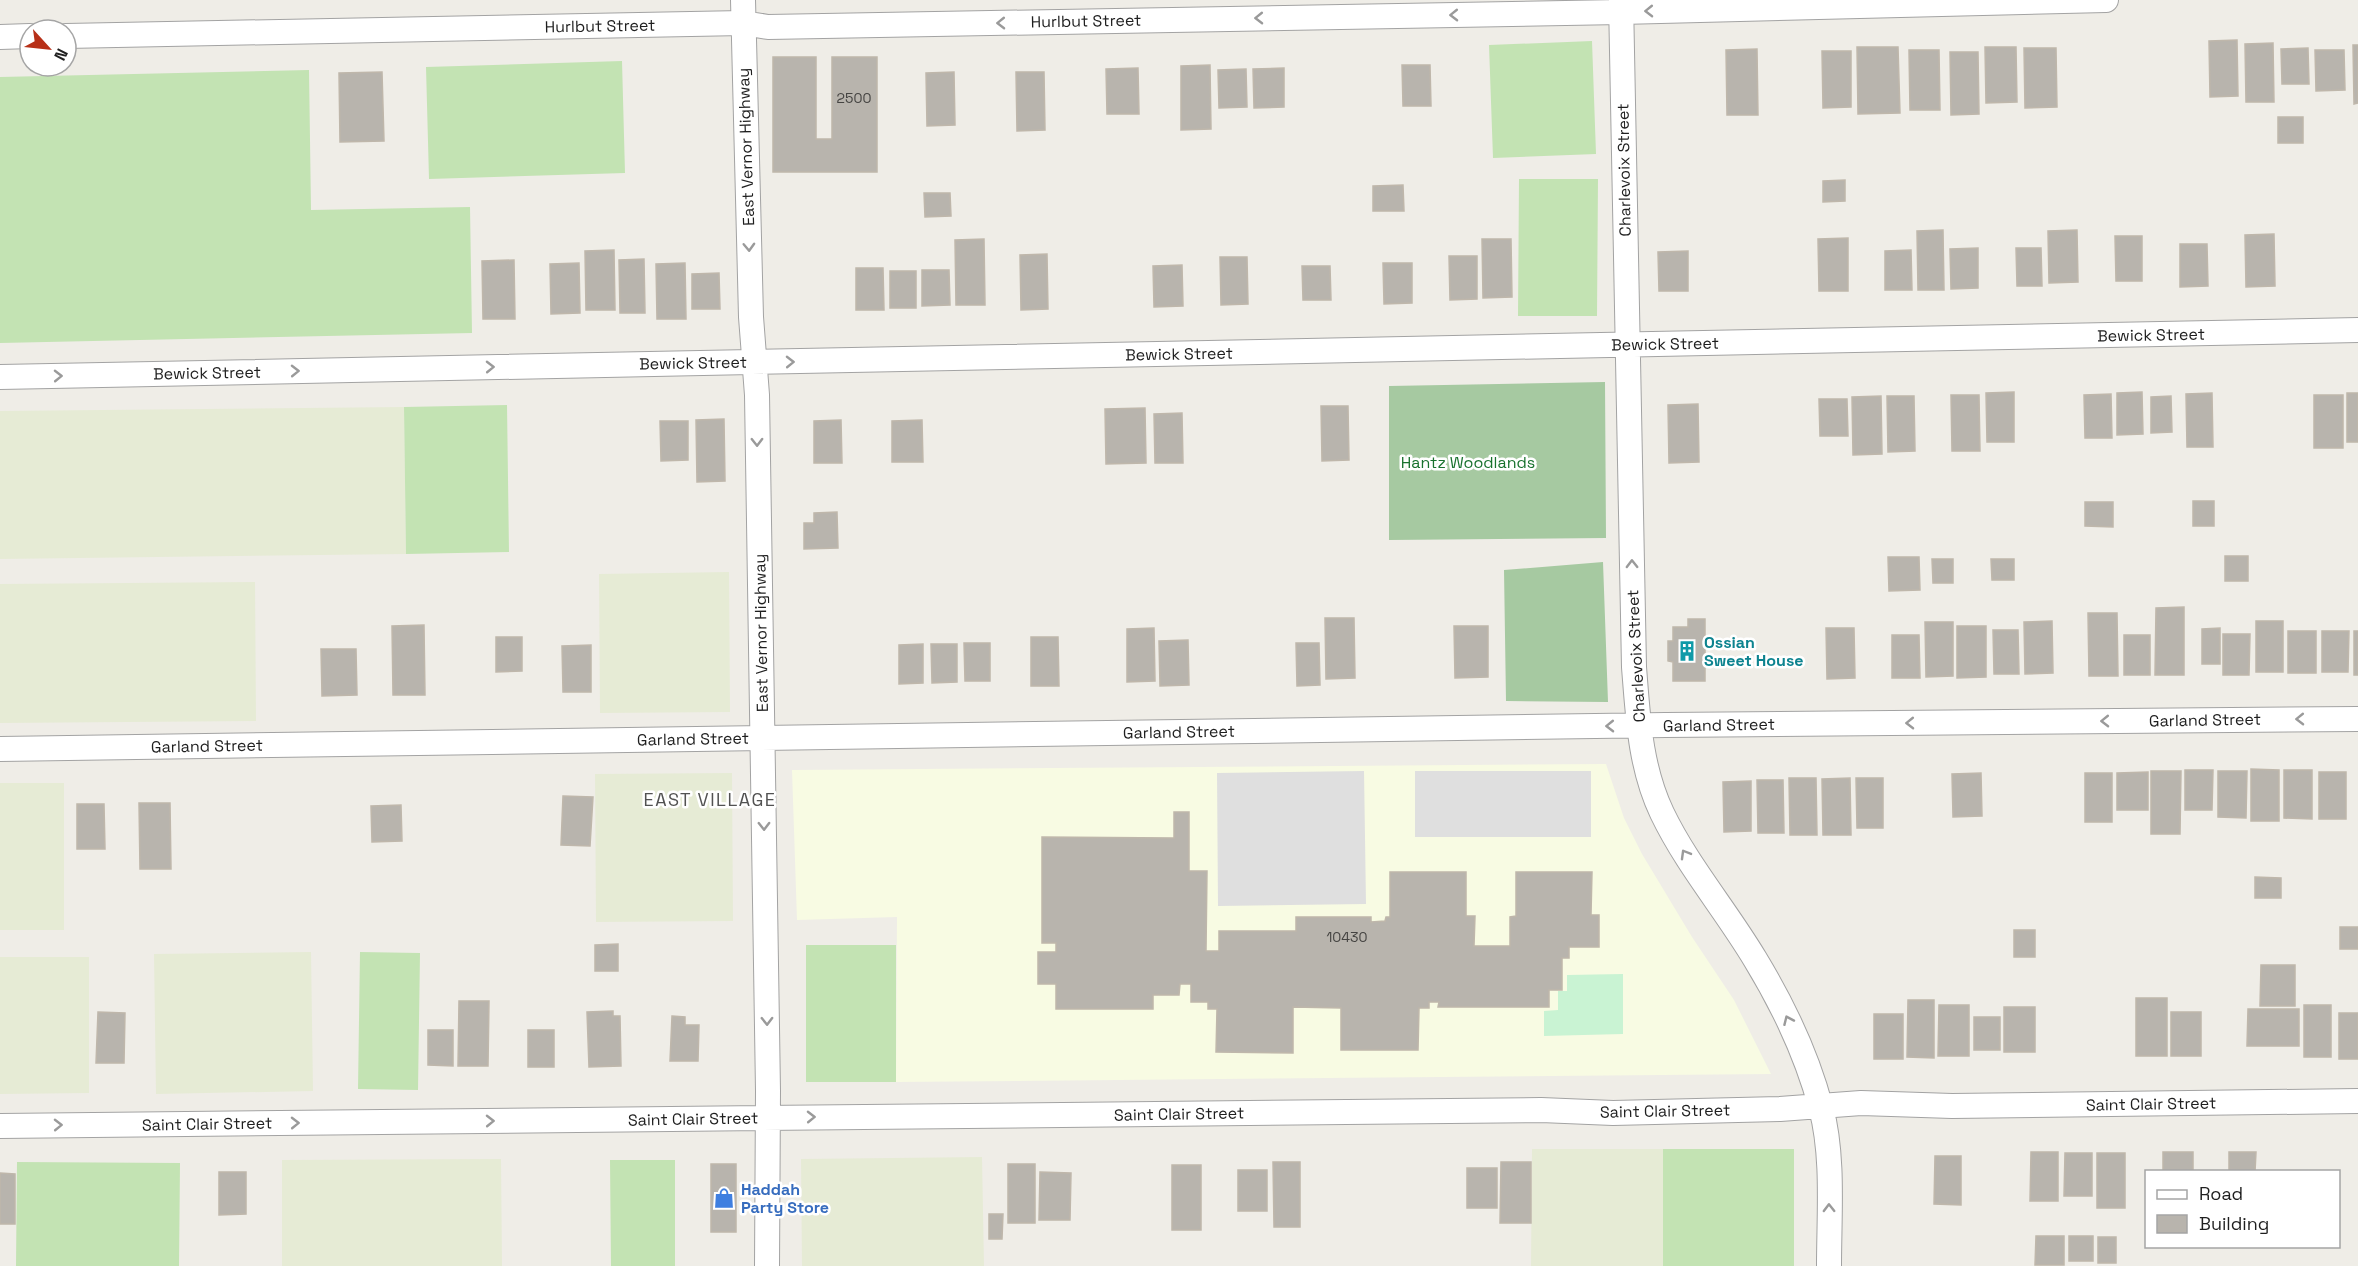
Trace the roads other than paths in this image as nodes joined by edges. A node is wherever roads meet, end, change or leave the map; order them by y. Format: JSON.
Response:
{"nodes":[{"id":1,"x":2106,"y":0,"type":"edge"},
{"id":2,"x":1621,"y":6,"type":"edge"},
{"id":3,"x":743,"y":12,"type":"edge"},
{"id":4,"x":18,"y":36,"type":"edge"},
{"id":5,"x":78,"y":36,"type":"edge"},
{"id":6,"x":0,"y":37,"type":"edge"},
{"id":7,"x":2358,"y":330,"type":"edge"},
{"id":8,"x":1627,"y":345,"type":"junction"},
{"id":9,"x":754,"y":362,"type":"junction"},
{"id":10,"x":0,"y":377,"type":"edge"},
{"id":11,"x":2358,"y":719,"type":"edge"},
{"id":12,"x":1639,"y":726,"type":"junction"},
{"id":13,"x":762,"y":738,"type":"junction"},
{"id":14,"x":0,"y":749,"type":"edge"},
{"id":15,"x":2358,"y":1101,"type":"edge"},
{"id":16,"x":1821,"y":1106,"type":"junction"},
{"id":17,"x":768,"y":1118,"type":"junction"},
{"id":18,"x":0,"y":1126,"type":"edge"},
{"id":19,"x":768,"y":1266,"type":"edge"},
{"id":20,"x":1829,"y":1266,"type":"edge"}],
"edges":[{"from":1,"to":2,"type":"street","name":"Hurlbut Street","one_way":true},
{"from":2,"to":3,"type":"street","name":"Hurlbut Street","one_way":true},
{"from":2,"to":8,"type":"street","name":"Charlevoix Street"},
{"from":3,"to":5,"type":"street","name":"Hurlbut Street"},
{"from":3,"to":9,"type":"street","name":"East Vernor Highway","one_way":true},
{"from":4,"to":6,"type":"street"},
{"from":7,"to":8,"type":"street","name":"Bewick Street"},
{"from":9,"to":8,"type":"street","name":"Bewick Street","one_way":true},
{"from":12,"to":8,"type":"street","name":"Charlevoix Street","one_way":true},
{"from":10,"to":9,"type":"street","name":"Bewick Street","one_way":true},
{"from":9,"to":13,"type":"street","name":"East Vernor Highway","one_way":true},
{"from":11,"to":12,"type":"street","name":"Garland Street","one_way":true},
{"from":12,"to":13,"type":"street","name":"Garland Street","one_way":true},
{"from":16,"to":12,"type":"street","name":"Charlevoix Street","one_way":true},
{"from":13,"to":14,"type":"street","name":"Garland Street"},
{"from":13,"to":17,"type":"street","name":"East Vernor Highway","one_way":true},
{"from":15,"to":16,"type":"street","name":"Saint Clair Street"},
{"from":17,"to":16,"type":"street","name":"Saint Clair Street","one_way":true},
{"from":20,"to":16,"type":"street","name":"Charlevoix Street","one_way":true},
{"from":18,"to":17,"type":"street","name":"Saint Clair Street","one_way":true},
{"from":17,"to":19,"type":"street","name":"East Vernor Highway"}]}
